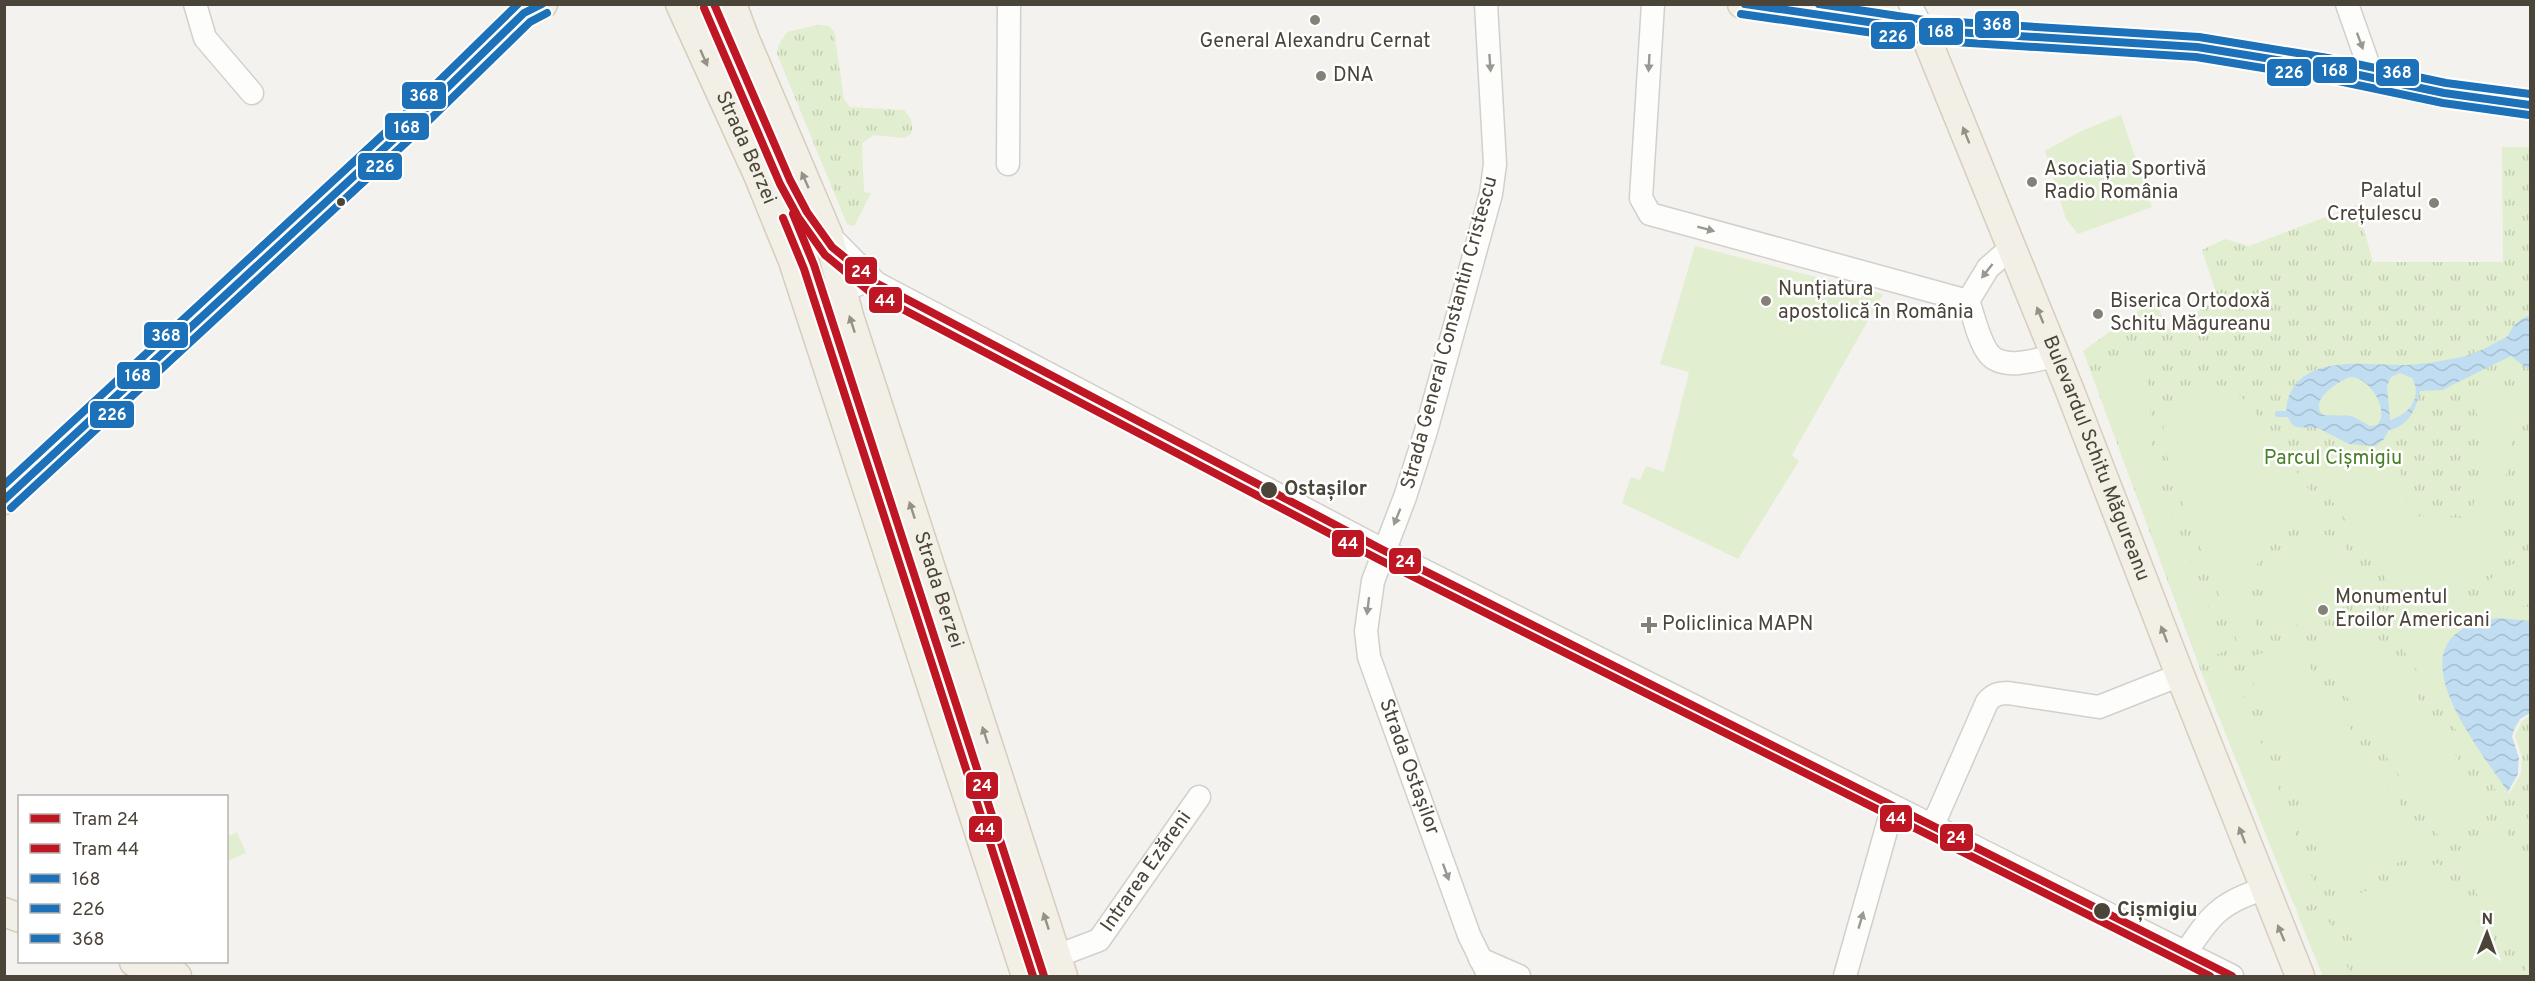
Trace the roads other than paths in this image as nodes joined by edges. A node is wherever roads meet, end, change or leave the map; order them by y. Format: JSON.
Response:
{"nodes":[{"id":1,"x":195,"y":4,"type":"edge"},
{"id":2,"x":680,"y":4,"type":"edge"},
{"id":3,"x":732,"y":4,"type":"edge"},
{"id":4,"x":1009,"y":4,"type":"edge"},
{"id":5,"x":1486,"y":4,"type":"edge"},
{"id":6,"x":1653,"y":4,"type":"edge"},
{"id":7,"x":1742,"y":4,"type":"edge"},
{"id":8,"x":1910,"y":4,"type":"edge"},
{"id":9,"x":2347,"y":4,"type":"edge"},
{"id":10,"x":533,"y":7,"type":"edge"},
{"id":11,"x":1923,"y":30,"type":"junction"},
{"id":12,"x":2373,"y":78,"type":"junction"},
{"id":13,"x":252,"y":93,"type":"dead end"},
{"id":14,"x":2530,"y":105,"type":"edge"},
{"id":15,"x":1008,"y":164,"type":"dead end"},
{"id":16,"x":828,"y":234,"type":"junction"},
{"id":17,"x":2012,"y":247,"type":"junction"},
{"id":18,"x":876,"y":283,"type":"junction"},
{"id":19,"x":842,"y":286,"type":"junction"},
{"id":20,"x":1968,"y":300,"type":"junction"},
{"id":21,"x":808,"y":309,"type":"junction"},
{"id":22,"x":2056,"y":355,"type":"junction"},
{"id":23,"x":4,"y":500,"type":"edge"},
{"id":24,"x":1383,"y":550,"type":"junction"},
{"id":25,"x":2180,"y":675,"type":"junction"},
{"id":26,"x":1198,"y":797,"type":"dead end"},
{"id":27,"x":1893,"y":806,"type":"junction"},
{"id":28,"x":1933,"y":825,"type":"junction"},
{"id":29,"x":2264,"y":889,"type":"junction"},
{"id":30,"x":2185,"y":954,"type":"junction"},
{"id":31,"x":137,"y":963,"type":"edge"},
{"id":32,"x":1060,"y":966,"type":"edge"},
{"id":33,"x":1485,"y":968,"type":"edge"},
{"id":34,"x":177,"y":976,"type":"edge"},
{"id":35,"x":1026,"y":976,"type":"edge"},
{"id":36,"x":1519,"y":976,"type":"edge"},
{"id":37,"x":1845,"y":976,"type":"edge"},
{"id":38,"x":2232,"y":976,"type":"edge"},
{"id":39,"x":2300,"y":976,"type":"edge"}],
"edges":[{"from":1,"to":13,"type":"street"},
{"from":2,"to":21,"type":"main road","name":"Strada Berzei","one_way":true},
{"from":16,"to":3,"type":"main road","name":"Strada Berzei","one_way":true},
{"from":4,"to":15,"type":"street"},
{"from":5,"to":24,"type":"street","name":"Strada General Constantin Cristescu","one_way":true},
{"from":6,"to":20,"type":"street","one_way":true},
{"from":7,"to":11,"type":"main road"},
{"from":8,"to":11,"type":"street"},
{"from":9,"to":12,"type":"street","one_way":true},
{"from":10,"to":23,"type":"main road"},
{"from":11,"to":12,"type":"main road"},
{"from":17,"to":11,"type":"main road","name":"Bulevardul Schitu Măgureanu","one_way":true},
{"from":12,"to":14,"type":"main road"},
{"from":16,"to":18,"type":"street"},
{"from":16,"to":19,"type":"main road","name":"Strada Berzei"},
{"from":17,"to":20,"type":"street","one_way":true},
{"from":22,"to":17,"type":"main road","name":"Bulevardul Schitu Măgureanu","one_way":true},
{"from":18,"to":19,"type":"street"},
{"from":18,"to":24,"type":"street"},
{"from":19,"to":21,"type":"street"},
{"from":32,"to":19,"type":"main road","name":"Strada Berzei","one_way":true},
{"from":20,"to":22,"type":"street"},
{"from":21,"to":35,"type":"main road","name":"Strada Berzei"},
{"from":25,"to":22,"type":"main road","name":"Bulevardul Schitu Măgureanu","one_way":true},
{"from":24,"to":27,"type":"street"},
{"from":24,"to":33,"type":"street","name":"Strada Ostașilor","one_way":true},
{"from":25,"to":28,"type":"street"},
{"from":29,"to":25,"type":"main road","name":"Bulevardul Schitu Măgureanu","one_way":true},
{"from":26,"to":32,"type":"street","name":"Intrarea Ezăreni"},
{"from":27,"to":28,"type":"street"},
{"from":37,"to":27,"type":"street","one_way":true},
{"from":28,"to":30,"type":"street"},
{"from":29,"to":30,"type":"street"},
{"from":39,"to":29,"type":"main road","name":"Bulevardul Schitu Măgureanu","one_way":true},
{"from":30,"to":38,"type":"street"},
{"from":31,"to":34,"type":"main road"},
{"from":33,"to":36,"type":"street"}]}
